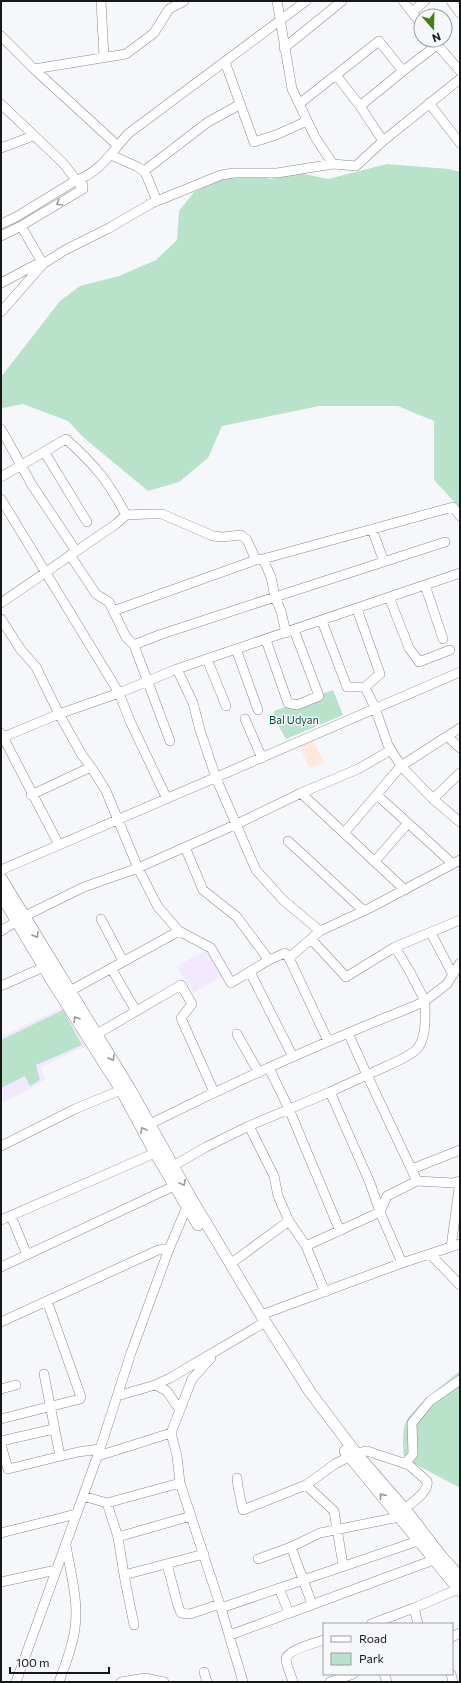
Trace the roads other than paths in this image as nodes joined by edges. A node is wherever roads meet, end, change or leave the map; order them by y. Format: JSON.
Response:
{"nodes":[{"id":1,"x":101,"y":1,"type":"edge"},
{"id":2,"x":184,"y":1,"type":"edge"},
{"id":3,"x":277,"y":1,"type":"edge"},
{"id":4,"x":306,"y":1,"type":"edge"},
{"id":5,"x":342,"y":1,"type":"edge"},
{"id":6,"x":403,"y":1,"type":"edge"},
{"id":7,"x":425,"y":1,"type":"edge"},
{"id":8,"x":451,"y":1,"type":"edge"},
{"id":9,"x":412,"y":12,"type":"joint"},
{"id":10,"x":460,"y":13,"type":"edge"},
{"id":11,"x":279,"y":21,"type":"junction"},
{"id":12,"x":1,"y":36,"type":"edge"},
{"id":13,"x":284,"y":48,"type":"junction"},
{"id":14,"x":428,"y":48,"type":"edge"},
{"id":15,"x":440,"y":48,"type":"edge"},
{"id":16,"x":104,"y":58,"type":"junction"},
{"id":17,"x":224,"y":62,"type":"junction"},
{"id":18,"x":34,"y":69,"type":"junction"},
{"id":19,"x":403,"y":71,"type":"junction"},
{"id":20,"x":460,"y":71,"type":"edge"},
{"id":21,"x":336,"y":75,"type":"junction"},
{"id":22,"x":460,"y":79,"type":"edge"},
{"id":23,"x":429,"y":103,"type":"junction"},
{"id":24,"x":1,"y":104,"type":"edge"},
{"id":25,"x":299,"y":104,"type":"junction"},
{"id":26,"x":239,"y":105,"type":"junction"},
{"id":27,"x":360,"y":106,"type":"junction"},
{"id":28,"x":307,"y":122,"type":"junction"},
{"id":29,"x":34,"y":136,"type":"junction"},
{"id":30,"x":383,"y":141,"type":"junction"},
{"id":31,"x":460,"y":143,"type":"edge"},
{"id":32,"x":117,"y":145,"type":"junction"},
{"id":33,"x":1,"y":148,"type":"edge"},
{"id":34,"x":111,"y":155,"type":"junction"},
{"id":35,"x":333,"y":164,"type":"junction"},
{"id":36,"x":144,"y":171,"type":"junction"},
{"id":37,"x":85,"y":178,"type":"junction"},
{"id":38,"x":75,"y":181,"type":"junction"},
{"id":39,"x":82,"y":189,"type":"junction"},
{"id":40,"x":157,"y":201,"type":"junction"},
{"id":41,"x":1,"y":224,"type":"edge"},
{"id":42,"x":21,"y":226,"type":"junction"},
{"id":43,"x":1,"y":236,"type":"edge"},
{"id":44,"x":43,"y":264,"type":"junction"},
{"id":45,"x":1,"y":283,"type":"edge"},
{"id":46,"x":1,"y":312,"type":"edge"},
{"id":47,"x":1,"y":429,"type":"edge"},
{"id":48,"x":45,"y":453,"type":"junction"},
{"id":49,"x":22,"y":466,"type":"junction"},
{"id":50,"x":1,"y":477,"type":"edge"},
{"id":51,"x":1,"y":499,"type":"edge"},
{"id":52,"x":126,"y":516,"type":"junction"},
{"id":53,"x":460,"y":516,"type":"edge"},
{"id":54,"x":87,"y":522,"type":"dead end"},
{"id":55,"x":372,"y":529,"type":"junction"},
{"id":56,"x":445,"y":542,"type":"dead end"},
{"id":57,"x":73,"y":553,"type":"junction"},
{"id":58,"x":260,"y":560,"type":"junction"},
{"id":59,"x":384,"y":562,"type":"junction"},
{"id":60,"x":45,"y":572,"type":"junction"},
{"id":61,"x":458,"y":574,"type":"edge"},
{"id":62,"x":460,"y":583,"type":"edge"},
{"id":63,"x":425,"y":585,"type":"junction"},
{"id":64,"x":275,"y":597,"type":"junction"},
{"id":65,"x":390,"y":597,"type":"junction"},
{"id":66,"x":1,"y":603,"type":"edge"},
{"id":67,"x":357,"y":609,"type":"junction"},
{"id":68,"x":113,"y":611,"type":"junction"},
{"id":69,"x":1,"y":620,"type":"edge"},
{"id":70,"x":322,"y":621,"type":"junction"},
{"id":71,"x":290,"y":632,"type":"junction"},
{"id":72,"x":443,"y":639,"type":"dead end"},
{"id":73,"x":266,"y":640,"type":"junction"},
{"id":74,"x":134,"y":646,"type":"junction"},
{"id":75,"x":236,"y":650,"type":"junction"},
{"id":76,"x":450,"y":650,"type":"dead end"},
{"id":77,"x":207,"y":659,"type":"junction"},
{"id":78,"x":177,"y":669,"type":"junction"},
{"id":79,"x":460,"y":672,"type":"edge"},
{"id":80,"x":147,"y":682,"type":"junction"},
{"id":81,"x":365,"y":687,"type":"junction"},
{"id":82,"x":119,"y":693,"type":"junction"},
{"id":83,"x":226,"y":706,"type":"dead end"},
{"id":84,"x":375,"y":708,"type":"junction"},
{"id":85,"x":258,"y":710,"type":"dead end"},
{"id":86,"x":59,"y":714,"type":"junction"},
{"id":87,"x":245,"y":719,"type":"dead end"},
{"id":88,"x":460,"y":728,"type":"edge"},
{"id":89,"x":2,"y":736,"type":"edge"},
{"id":90,"x":448,"y":737,"type":"junction"},
{"id":91,"x":170,"y":741,"type":"dead end"},
{"id":92,"x":460,"y":748,"type":"edge"},
{"id":93,"x":391,"y":750,"type":"junction"},
{"id":94,"x":262,"y":758,"type":"junction"},
{"id":95,"x":401,"y":766,"type":"junction"},
{"id":96,"x":92,"y":767,"type":"junction"},
{"id":97,"x":460,"y":773,"type":"edge"},
{"id":98,"x":216,"y":778,"type":"junction"},
{"id":99,"x":301,"y":793,"type":"junction"},
{"id":100,"x":31,"y":794,"type":"junction"},
{"id":101,"x":377,"y":795,"type":"junction"},
{"id":102,"x":166,"y":799,"type":"junction"},
{"id":103,"x":433,"y":799,"type":"junction"},
{"id":104,"x":119,"y":819,"type":"junction"},
{"id":105,"x":460,"y":822,"type":"edge"},
{"id":106,"x":408,"y":823,"type":"junction"},
{"id":107,"x":237,"y":824,"type":"junction"},
{"id":108,"x":344,"y":833,"type":"junction"},
{"id":109,"x":288,"y":841,"type":"dead end"},
{"id":110,"x":59,"y":845,"type":"junction"},
{"id":111,"x":185,"y":846,"type":"junction"},
{"id":112,"x":375,"y":862,"type":"junction"},
{"id":113,"x":456,"y":862,"type":"edge"},
{"id":114,"x":138,"y":868,"type":"junction"},
{"id":115,"x":1,"y":870,"type":"edge"},
{"id":116,"x":1,"y":878,"type":"edge"},
{"id":117,"x":405,"y":890,"type":"junction"},
{"id":118,"x":1,"y":895,"type":"edge"},
{"id":119,"x":364,"y":911,"type":"junction"},
{"id":120,"x":21,"y":919,"type":"junction"},
{"id":121,"x":100,"y":919,"type":"dead end"},
{"id":122,"x":460,"y":920,"type":"edge"},
{"id":123,"x":1,"y":931,"type":"edge"},
{"id":124,"x":179,"y":931,"type":"junction"},
{"id":125,"x":320,"y":931,"type":"junction"},
{"id":126,"x":431,"y":933,"type":"junction"},
{"id":127,"x":311,"y":939,"type":"junction"},
{"id":128,"x":395,"y":947,"type":"junction"},
{"id":129,"x":289,"y":958,"type":"junction"},
{"id":130,"x":269,"y":960,"type":"junction"},
{"id":131,"x":123,"y":961,"type":"junction"},
{"id":132,"x":460,"y":963,"type":"edge"},
{"id":133,"x":44,"y":967,"type":"junction"},
{"id":134,"x":111,"y":968,"type":"junction"},
{"id":135,"x":250,"y":972,"type":"junction"},
{"id":136,"x":453,"y":975,"type":"junction"},
{"id":137,"x":1,"y":986,"type":"edge"},
{"id":138,"x":70,"y":991,"type":"junction"},
{"id":139,"x":425,"y":1001,"type":"junction"},
{"id":140,"x":136,"y":1011,"type":"junction"},
{"id":141,"x":348,"y":1032,"type":"junction"},
{"id":142,"x":98,"y":1034,"type":"junction"},
{"id":143,"x":237,"y":1034,"type":"dead end"},
{"id":144,"x":328,"y":1041,"type":"junction"},
{"id":145,"x":293,"y":1057,"type":"junction"},
{"id":146,"x":269,"y":1068,"type":"junction"},
{"id":147,"x":259,"y":1073,"type":"junction"},
{"id":148,"x":367,"y":1075,"type":"junction"},
{"id":149,"x":121,"y":1090,"type":"junction"},
{"id":150,"x":214,"y":1092,"type":"junction"},
{"id":151,"x":330,"y":1092,"type":"junction"},
{"id":152,"x":289,"y":1109,"type":"junction"},
{"id":153,"x":150,"y":1124,"type":"junction"},
{"id":154,"x":249,"y":1126,"type":"junction"},
{"id":155,"x":1,"y":1146,"type":"edge"},
{"id":156,"x":460,"y":1150,"type":"edge"},
{"id":157,"x":155,"y":1152,"type":"junction"},
{"id":158,"x":173,"y":1166,"type":"junction"},
{"id":159,"x":412,"y":1169,"type":"junction"},
{"id":160,"x":418,"y":1181,"type":"junction"},
{"id":161,"x":460,"y":1181,"type":"edge"},
{"id":162,"x":174,"y":1186,"type":"junction"},
{"id":163,"x":189,"y":1203,"type":"junction"},
{"id":164,"x":380,"y":1212,"type":"junction"},
{"id":165,"x":11,"y":1216,"type":"junction"},
{"id":166,"x":1,"y":1220,"type":"edge"},
{"id":167,"x":289,"y":1221,"type":"junction"},
{"id":168,"x":340,"y":1231,"type":"junction"},
{"id":169,"x":456,"y":1245,"type":"edge"},
{"id":170,"x":306,"y":1246,"type":"junction"},
{"id":171,"x":169,"y":1249,"type":"junction"},
{"id":172,"x":430,"y":1254,"type":"junction"},
{"id":173,"x":27,"y":1255,"type":"junction"},
{"id":174,"x":402,"y":1263,"type":"junction"},
{"id":175,"x":230,"y":1264,"type":"junction"},
{"id":176,"x":1,"y":1266,"type":"edge"},
{"id":177,"x":460,"y":1285,"type":"edge"},
{"id":178,"x":325,"y":1292,"type":"junction"},
{"id":179,"x":47,"y":1301,"type":"junction"},
{"id":180,"x":260,"y":1320,"type":"junction"},
{"id":181,"x":1,"y":1322,"type":"edge"},
{"id":182,"x":217,"y":1351,"type":"junction"},
{"id":183,"x":44,"y":1374,"type":"dead end"},
{"id":184,"x":460,"y":1380,"type":"edge"},
{"id":185,"x":16,"y":1385,"type":"dead end"},
{"id":186,"x":155,"y":1385,"type":"junction"},
{"id":187,"x":1,"y":1389,"type":"edge"},
{"id":188,"x":117,"y":1396,"type":"junction"},
{"id":189,"x":50,"y":1407,"type":"junction"},
{"id":190,"x":179,"y":1409,"type":"junction"},
{"id":191,"x":1,"y":1419,"type":"edge"},
{"id":192,"x":54,"y":1429,"type":"junction"},
{"id":193,"x":171,"y":1433,"type":"junction"},
{"id":194,"x":1,"y":1441,"type":"edge"},
{"id":195,"x":1,"y":1445,"type":"edge"},
{"id":196,"x":99,"y":1453,"type":"junction"},
{"id":197,"x":353,"y":1455,"type":"junction"},
{"id":198,"x":60,"y":1456,"type":"junction"},
{"id":199,"x":405,"y":1464,"type":"junction"},
{"id":200,"x":4,"y":1470,"type":"edge"},
{"id":201,"x":237,"y":1478,"type":"dead end"},
{"id":202,"x":180,"y":1483,"type":"junction"},
{"id":203,"x":306,"y":1485,"type":"junction"},
{"id":204,"x":83,"y":1496,"type":"junction"},
{"id":205,"x":108,"y":1503,"type":"junction"},
{"id":206,"x":402,"y":1513,"type":"junction"},
{"id":207,"x":76,"y":1514,"type":"junction"},
{"id":208,"x":192,"y":1516,"type":"junction"},
{"id":209,"x":338,"y":1529,"type":"junction"},
{"id":210,"x":1,"y":1533,"type":"edge"},
{"id":211,"x":118,"y":1537,"type":"junction"},
{"id":212,"x":418,"y":1541,"type":"junction"},
{"id":213,"x":66,"y":1543,"type":"junction"},
{"id":214,"x":291,"y":1547,"type":"junction"},
{"id":215,"x":204,"y":1554,"type":"junction"},
{"id":216,"x":258,"y":1559,"type":"dead end"},
{"id":217,"x":438,"y":1559,"type":"junction"},
{"id":218,"x":168,"y":1564,"type":"junction"},
{"id":219,"x":343,"y":1565,"type":"junction"},
{"id":220,"x":56,"y":1570,"type":"junction"},
{"id":221,"x":124,"y":1575,"type":"junction"},
{"id":222,"x":460,"y":1577,"type":"edge"},
{"id":223,"x":304,"y":1581,"type":"junction"},
{"id":224,"x":1,"y":1582,"type":"edge"},
{"id":225,"x":279,"y":1588,"type":"junction"},
{"id":226,"x":459,"y":1590,"type":"edge"},
{"id":227,"x":312,"y":1604,"type":"junction"},
{"id":228,"x":220,"y":1606,"type":"junction"},
{"id":229,"x":414,"y":1608,"type":"junction"},
{"id":230,"x":289,"y":1613,"type":"junction"},
{"id":231,"x":374,"y":1623,"type":"edge"},
{"id":232,"x":418,"y":1623,"type":"edge"},
{"id":233,"x":134,"y":1625,"type":"dead end"},
{"id":234,"x":230,"y":1634,"type":"junction"},
{"id":235,"x":323,"y":1640,"type":"edge"},
{"id":236,"x":204,"y":1672,"type":"dead end"},
{"id":237,"x":350,"y":1675,"type":"edge"},
{"id":238,"x":16,"y":1682,"type":"edge"},
{"id":239,"x":59,"y":1682,"type":"edge"},
{"id":240,"x":121,"y":1682,"type":"edge"},
{"id":241,"x":164,"y":1682,"type":"edge"},
{"id":242,"x":207,"y":1682,"type":"edge"},
{"id":243,"x":243,"y":1682,"type":"edge"},
{"id":244,"x":293,"y":1682,"type":"edge"},
{"id":245,"x":330,"y":1682,"type":"edge"}],
"edges":[{"from":1,"to":16,"type":"street"},
{"from":2,"to":16,"type":"street"},
{"from":3,"to":11,"type":"street"},
{"from":4,"to":11,"type":"street"},
{"from":5,"to":13,"type":"street"},
{"from":6,"to":9,"type":"street"},
{"from":7,"to":9,"type":"street"},
{"from":8,"to":10,"type":"street"},
{"from":11,"to":13,"type":"street"},
{"from":11,"to":17,"type":"street"},
{"from":12,"to":18,"type":"street"},
{"from":13,"to":25,"type":"street"},
{"from":14,"to":19,"type":"street"},
{"from":15,"to":20,"type":"street"},
{"from":16,"to":18,"type":"street"},
{"from":17,"to":26,"type":"street"},
{"from":17,"to":32,"type":"street"},
{"from":18,"to":32,"type":"street"},
{"from":19,"to":21,"type":"street"},
{"from":19,"to":27,"type":"street"},
{"from":21,"to":25,"type":"street"},
{"from":21,"to":27,"type":"street"},
{"from":22,"to":23,"type":"street"},
{"from":23,"to":30,"type":"street"},
{"from":23,"to":31,"type":"street"},
{"from":24,"to":29,"type":"street"},
{"from":25,"to":28,"type":"street"},
{"from":26,"to":28,"type":"street"},
{"from":26,"to":36,"type":"street"},
{"from":27,"to":30,"type":"street"},
{"from":28,"to":35,"type":"street"},
{"from":29,"to":33,"type":"street"},
{"from":29,"to":38,"type":"street"},
{"from":30,"to":35,"type":"street"},
{"from":32,"to":34,"type":"street"},
{"from":34,"to":36,"type":"street"},
{"from":34,"to":37,"type":"street"},
{"from":35,"to":40,"type":"street"},
{"from":36,"to":40,"type":"street"},
{"from":37,"to":38,"type":"street"},
{"from":37,"to":39,"type":"street"},
{"from":38,"to":39,"type":"street"},
{"from":38,"to":41,"type":"street"},
{"from":39,"to":42,"type":"street","one_way":true},
{"from":40,"to":44,"type":"street"},
{"from":42,"to":43,"type":"street"},
{"from":42,"to":44,"type":"street"},
{"from":44,"to":45,"type":"street"},
{"from":44,"to":46,"type":"street"},
{"from":47,"to":49,"type":"street"},
{"from":48,"to":49,"type":"street"},
{"from":48,"to":52,"type":"street"},
{"from":48,"to":54,"type":"street"},
{"from":49,"to":50,"type":"street"},
{"from":49,"to":57,"type":"street"},
{"from":51,"to":60,"type":"street"},
{"from":52,"to":57,"type":"street"},
{"from":52,"to":58,"type":"street"},
{"from":53,"to":55,"type":"street"},
{"from":55,"to":58,"type":"street"},
{"from":55,"to":59,"type":"street"},
{"from":56,"to":59,"type":"street"},
{"from":57,"to":60,"type":"street"},
{"from":57,"to":68,"type":"street"},
{"from":58,"to":64,"type":"street"},
{"from":58,"to":68,"type":"street"},
{"from":59,"to":64,"type":"street"},
{"from":60,"to":66,"type":"street"},
{"from":60,"to":82,"type":"street"},
{"from":61,"to":62,"type":"street"},
{"from":61,"to":63,"type":"street"},
{"from":63,"to":65,"type":"street"},
{"from":63,"to":72,"type":"street"},
{"from":64,"to":71,"type":"street"},
{"from":64,"to":74,"type":"street"},
{"from":65,"to":67,"type":"street"},
{"from":65,"to":76,"type":"street"},
{"from":67,"to":70,"type":"street"},
{"from":67,"to":81,"type":"street"},
{"from":68,"to":74,"type":"street"},
{"from":69,"to":86,"type":"street"},
{"from":70,"to":71,"type":"street"},
{"from":70,"to":81,"type":"street"},
{"from":71,"to":73,"type":"street"},
{"from":71,"to":73,"type":"street"},
{"from":73,"to":75,"type":"street"},
{"from":74,"to":80,"type":"street"},
{"from":75,"to":77,"type":"street"},
{"from":75,"to":85,"type":"street"},
{"from":77,"to":78,"type":"street"},
{"from":77,"to":83,"type":"street"},
{"from":78,"to":80,"type":"street"},
{"from":78,"to":98,"type":"street"},
{"from":79,"to":84,"type":"street"},
{"from":80,"to":82,"type":"street"},
{"from":80,"to":91,"type":"street"},
{"from":81,"to":84,"type":"street"},
{"from":82,"to":86,"type":"street"},
{"from":82,"to":102,"type":"street"},
{"from":84,"to":93,"type":"street"},
{"from":84,"to":94,"type":"street"},
{"from":86,"to":89,"type":"street"},
{"from":86,"to":96,"type":"street"},
{"from":87,"to":94,"type":"street"},
{"from":88,"to":90,"type":"street"},
{"from":89,"to":100,"type":"street"},
{"from":90,"to":92,"type":"street"},
{"from":90,"to":95,"type":"street"},
{"from":93,"to":95,"type":"street"},
{"from":93,"to":99,"type":"street"},
{"from":94,"to":98,"type":"street"},
{"from":95,"to":101,"type":"street"},
{"from":95,"to":103,"type":"street"},
{"from":96,"to":100,"type":"street"},
{"from":96,"to":104,"type":"street"},
{"from":97,"to":103,"type":"street"},
{"from":98,"to":102,"type":"street"},
{"from":98,"to":107,"type":"street"},
{"from":99,"to":107,"type":"street"},
{"from":99,"to":108,"type":"street"},
{"from":100,"to":110,"type":"street"},
{"from":101,"to":106,"type":"street"},
{"from":101,"to":108,"type":"street"},
{"from":102,"to":104,"type":"street"},
{"from":103,"to":105,"type":"street"},
{"from":104,"to":110,"type":"street"},
{"from":104,"to":114,"type":"street"},
{"from":106,"to":112,"type":"street"},
{"from":106,"to":113,"type":"street"},
{"from":107,"to":111,"type":"street"},
{"from":107,"to":125,"type":"street"},
{"from":108,"to":112,"type":"street"},
{"from":109,"to":119,"type":"street"},
{"from":110,"to":115,"type":"street"},
{"from":111,"to":114,"type":"street"},
{"from":111,"to":130,"type":"street"},
{"from":112,"to":117,"type":"street"},
{"from":113,"to":117,"type":"street"},
{"from":114,"to":120,"type":"street"},
{"from":114,"to":124,"type":"street"},
{"from":116,"to":120,"type":"main road"},
{"from":117,"to":119,"type":"street"},
{"from":118,"to":120,"type":"main road"},
{"from":119,"to":125,"type":"street"},
{"from":120,"to":123,"type":"street"},
{"from":120,"to":133,"type":"main road"},
{"from":120,"to":138,"type":"main road","one_way":true},
{"from":121,"to":131,"type":"street"},
{"from":122,"to":126,"type":"street"},
{"from":124,"to":131,"type":"street"},
{"from":124,"to":135,"type":"street"},
{"from":125,"to":127,"type":"street"},
{"from":126,"to":128,"type":"street"},
{"from":126,"to":136,"type":"street"},
{"from":127,"to":128,"type":"street"},
{"from":127,"to":129,"type":"street"},
{"from":128,"to":139,"type":"street"},
{"from":129,"to":130,"type":"street"},
{"from":129,"to":144,"type":"street"},
{"from":130,"to":135,"type":"street"},
{"from":131,"to":134,"type":"street"},
{"from":132,"to":136,"type":"street"},
{"from":133,"to":137,"type":"street"},
{"from":149,"to":133,"type":"main road","one_way":true},
{"from":134,"to":138,"type":"street"},
{"from":134,"to":140,"type":"street"},
{"from":135,"to":145,"type":"street"},
{"from":136,"to":139,"type":"street"},
{"from":138,"to":142,"type":"main road"},
{"from":139,"to":141,"type":"street"},
{"from":139,"to":148,"type":"street"},
{"from":140,"to":142,"type":"street"},
{"from":140,"to":150,"type":"street"},
{"from":141,"to":144,"type":"street"},
{"from":141,"to":148,"type":"street"},
{"from":142,"to":153,"type":"main road","one_way":true},
{"from":143,"to":147,"type":"street"},
{"from":144,"to":145,"type":"street"},
{"from":145,"to":146,"type":"street"},
{"from":146,"to":147,"type":"street"},
{"from":146,"to":152,"type":"street"},
{"from":147,"to":150,"type":"street"},
{"from":148,"to":151,"type":"street"},
{"from":148,"to":159,"type":"street"},
{"from":149,"to":155,"type":"street"},
{"from":157,"to":149,"type":"main road","one_way":true},
{"from":150,"to":153,"type":"street"},
{"from":151,"to":152,"type":"street"},
{"from":151,"to":164,"type":"street"},
{"from":152,"to":154,"type":"street"},
{"from":152,"to":168,"type":"street"},
{"from":153,"to":158,"type":"main road"},
{"from":154,"to":158,"type":"street"},
{"from":154,"to":167,"type":"street"},
{"from":156,"to":159,"type":"street"},
{"from":157,"to":162,"type":"main road"},
{"from":157,"to":165,"type":"street"},
{"from":158,"to":163,"type":"main road","one_way":true},
{"from":159,"to":160,"type":"street"},
{"from":160,"to":161,"type":"street"},
{"from":160,"to":164,"type":"street"},
{"from":161,"to":169,"type":"street"},
{"from":162,"to":163,"type":"main road"},
{"from":162,"to":173,"type":"street"},
{"from":163,"to":171,"type":"street"},
{"from":163,"to":175,"type":"main road"},
{"from":163,"to":180,"type":"main road"},
{"from":164,"to":168,"type":"street"},
{"from":164,"to":174,"type":"street"},
{"from":165,"to":166,"type":"street"},
{"from":165,"to":173,"type":"street"},
{"from":167,"to":170,"type":"street"},
{"from":167,"to":175,"type":"street"},
{"from":168,"to":170,"type":"street"},
{"from":169,"to":172,"type":"street"},
{"from":170,"to":178,"type":"street"},
{"from":171,"to":179,"type":"street"},
{"from":171,"to":188,"type":"street"},
{"from":172,"to":174,"type":"street"},
{"from":172,"to":177,"type":"street"},
{"from":173,"to":176,"type":"street"},
{"from":174,"to":178,"type":"street"},
{"from":175,"to":180,"type":"main road"},
{"from":178,"to":180,"type":"street"},
{"from":179,"to":181,"type":"street"},
{"from":179,"to":189,"type":"street"},
{"from":180,"to":182,"type":"street"},
{"from":180,"to":197,"type":"main road"},
{"from":182,"to":186,"type":"street"},
{"from":182,"to":190,"type":"street"},
{"from":183,"to":189,"type":"street"},
{"from":184,"to":199,"type":"street"},
{"from":185,"to":187,"type":"street"},
{"from":186,"to":188,"type":"street"},
{"from":186,"to":190,"type":"street"},
{"from":188,"to":196,"type":"street"},
{"from":189,"to":191,"type":"street"},
{"from":189,"to":192,"type":"street"},
{"from":190,"to":193,"type":"street"},
{"from":192,"to":194,"type":"street"},
{"from":192,"to":198,"type":"street"},
{"from":193,"to":196,"type":"street"},
{"from":193,"to":202,"type":"street"},
{"from":195,"to":200,"type":"street"},
{"from":196,"to":198,"type":"street"},
{"from":196,"to":204,"type":"street"},
{"from":197,"to":199,"type":"street"},
{"from":197,"to":203,"type":"street"},
{"from":197,"to":206,"type":"main road"},
{"from":198,"to":200,"type":"street"},
{"from":199,"to":206,"type":"street"},
{"from":201,"to":203,"type":"street"},
{"from":202,"to":205,"type":"street"},
{"from":202,"to":208,"type":"street"},
{"from":203,"to":209,"type":"street"},
{"from":204,"to":205,"type":"street"},
{"from":204,"to":207,"type":"street"},
{"from":205,"to":211,"type":"street"},
{"from":206,"to":209,"type":"street"},
{"from":206,"to":212,"type":"main road"},
{"from":206,"to":217,"type":"main road"},
{"from":207,"to":210,"type":"street"},
{"from":207,"to":213,"type":"street"},
{"from":208,"to":211,"type":"street"},
{"from":208,"to":215,"type":"street"},
{"from":209,"to":214,"type":"street"},
{"from":209,"to":219,"type":"street"},
{"from":211,"to":221,"type":"street"},
{"from":212,"to":217,"type":"main road"},
{"from":212,"to":219,"type":"street"},
{"from":213,"to":220,"type":"street"},
{"from":213,"to":239,"type":"street"},
{"from":214,"to":216,"type":"street"},
{"from":214,"to":223,"type":"street"},
{"from":215,"to":218,"type":"street"},
{"from":215,"to":228,"type":"street"},
{"from":217,"to":222,"type":"main road"},
{"from":217,"to":226,"type":"main road"},
{"from":217,"to":227,"type":"street"},
{"from":218,"to":221,"type":"street"},
{"from":218,"to":228,"type":"street"},
{"from":219,"to":223,"type":"street"},
{"from":220,"to":224,"type":"street"},
{"from":220,"to":238,"type":"street"},
{"from":221,"to":233,"type":"street"},
{"from":223,"to":225,"type":"street"},
{"from":223,"to":227,"type":"street"},
{"from":225,"to":228,"type":"street"},
{"from":225,"to":230,"type":"street"},
{"from":226,"to":229,"type":"street"},
{"from":227,"to":230,"type":"street"},
{"from":228,"to":234,"type":"street"},
{"from":229,"to":231,"type":"street"},
{"from":229,"to":232,"type":"street"},
{"from":230,"to":234,"type":"street"},
{"from":234,"to":243,"type":"street"},
{"from":235,"to":244,"type":"street"},
{"from":236,"to":242,"type":"street"},
{"from":237,"to":245,"type":"street"},
{"from":240,"to":241,"type":"street"}]}
